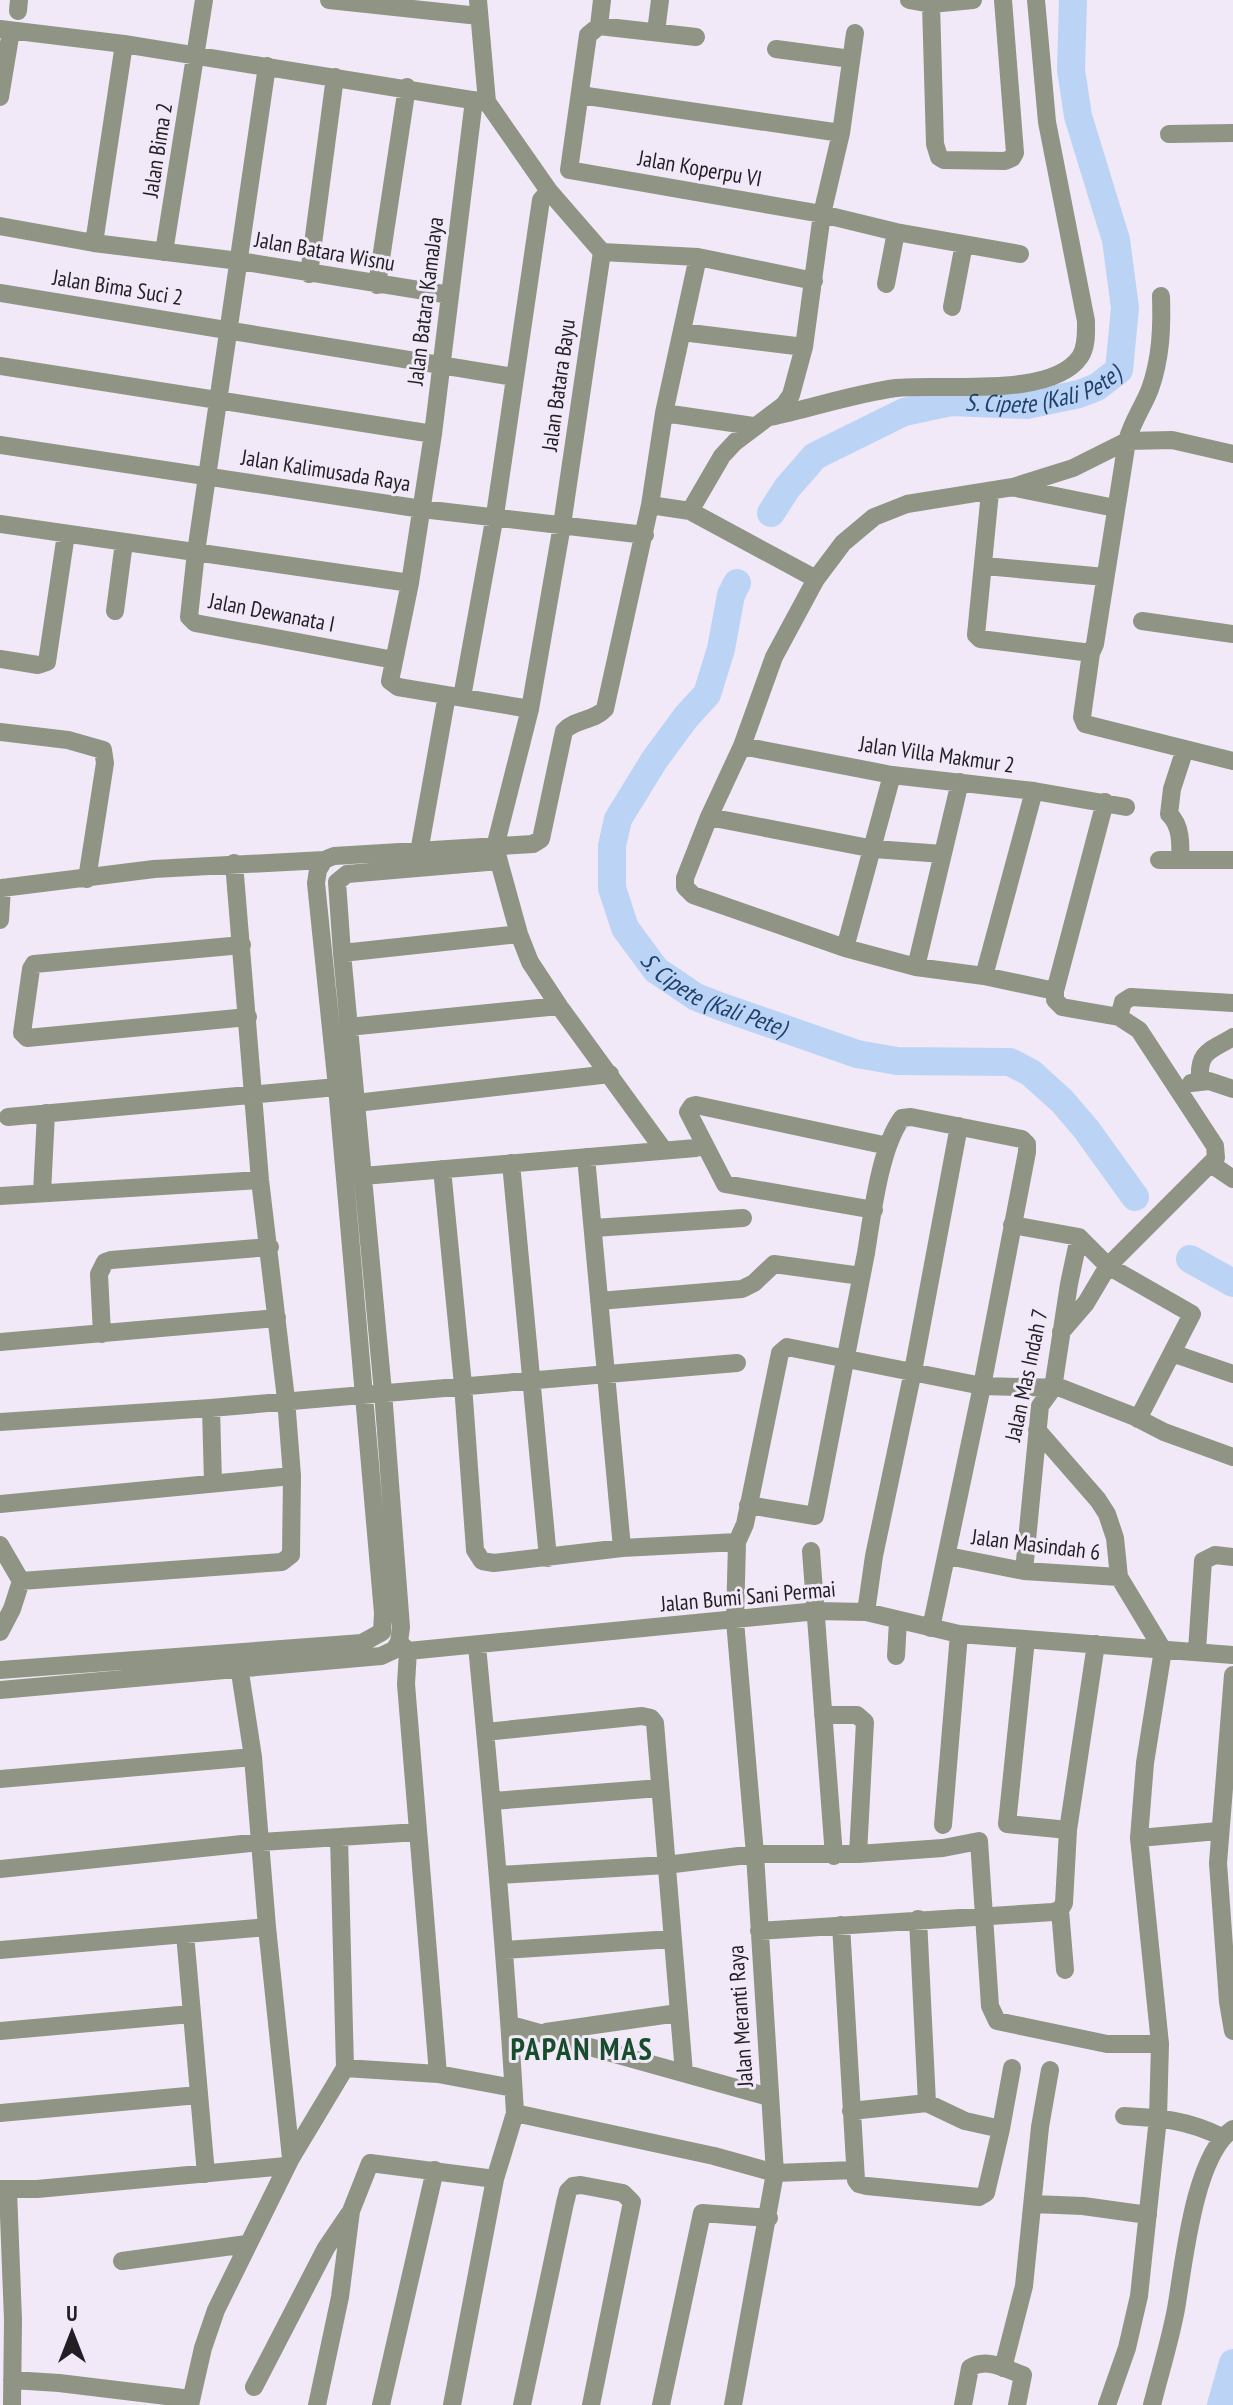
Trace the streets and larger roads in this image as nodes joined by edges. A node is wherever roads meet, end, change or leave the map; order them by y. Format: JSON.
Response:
{"nodes":[{"id":1,"x":204,"y":0,"type":"edge"},
{"id":2,"x":329,"y":0,"type":"edge"},
{"id":3,"x":602,"y":0,"type":"edge"},
{"id":4,"x":660,"y":0,"type":"edge"},
{"id":5,"x":909,"y":0,"type":"edge"},
{"id":6,"x":973,"y":0,"type":"edge"},
{"id":7,"x":1003,"y":0,"type":"edge"},
{"id":8,"x":1036,"y":0,"type":"edge"},
{"id":9,"x":931,"y":4,"type":"junction"},
{"id":10,"x":479,"y":8,"type":"edge"},
{"id":11,"x":599,"y":26,"type":"junction"},
{"id":12,"x":6,"y":30,"type":"edge"},
{"id":13,"x":656,"y":32,"type":"junction"},
{"id":14,"x":855,"y":33,"type":"dead end"},
{"id":15,"x":696,"y":37,"type":"dead end"},
{"id":16,"x":124,"y":44,"type":"junction"},
{"id":17,"x":776,"y":49,"type":"dead end"},
{"id":18,"x":196,"y":55,"type":"junction"},
{"id":19,"x":851,"y":59,"type":"junction"},
{"id":20,"x":267,"y":66,"type":"junction"},
{"id":21,"x":335,"y":77,"type":"junction"},
{"id":22,"x":407,"y":87,"type":"junction"},
{"id":23,"x":580,"y":95,"type":"junction"},
{"id":24,"x":0,"y":97,"type":"edge"},
{"id":25,"x":480,"y":101,"type":"junction"},
{"id":26,"x":841,"y":133,"type":"junction"},
{"id":27,"x":1233,"y":133,"type":"edge"},
{"id":28,"x":1169,"y":134,"type":"dead end"},
{"id":29,"x":549,"y":191,"type":"junction"},
{"id":30,"x":822,"y":214,"type":"junction"},
{"id":31,"x":0,"y":226,"type":"edge"},
{"id":32,"x":896,"y":232,"type":"junction"},
{"id":33,"x":94,"y":243,"type":"junction"},
{"id":34,"x":964,"y":244,"type":"junction"},
{"id":35,"x":164,"y":252,"type":"junction"},
{"id":36,"x":602,"y":252,"type":"junction"},
{"id":37,"x":1020,"y":254,"type":"dead end"},
{"id":38,"x":698,"y":257,"type":"junction"},
{"id":39,"x":239,"y":261,"type":"junction"},
{"id":40,"x":309,"y":274,"type":"junction"},
{"id":41,"x":814,"y":281,"type":"junction"},
{"id":42,"x":886,"y":284,"type":"dead end"},
{"id":43,"x":377,"y":285,"type":"junction"},
{"id":44,"x":0,"y":293,"type":"edge"},
{"id":45,"x":450,"y":295,"type":"junction"},
{"id":46,"x":1161,"y":296,"type":"dead end"},
{"id":47,"x":952,"y":307,"type":"dead end"},
{"id":48,"x":229,"y":329,"type":"junction"},
{"id":49,"x":682,"y":332,"type":"junction"},
{"id":50,"x":804,"y":347,"type":"junction"},
{"id":51,"x":442,"y":363,"type":"junction"},
{"id":52,"x":0,"y":366,"type":"edge"},
{"id":53,"x":514,"y":377,"type":"junction"},
{"id":54,"x":219,"y":402,"type":"junction"},
{"id":55,"x":664,"y":413,"type":"junction"},
{"id":56,"x":762,"y":422,"type":"junction"},
{"id":57,"x":433,"y":434,"type":"junction"},
{"id":58,"x":1127,"y":441,"type":"junction"},
{"id":59,"x":0,"y":445,"type":"edge"},
{"id":60,"x":1233,"y":454,"type":"edge"},
{"id":61,"x":208,"y":476,"type":"junction"},
{"id":62,"x":1013,"y":487,"type":"junction"},
{"id":63,"x":990,"y":492,"type":"junction"},
{"id":64,"x":650,"y":505,"type":"junction"},
{"id":65,"x":1115,"y":508,"type":"junction"},
{"id":66,"x":422,"y":509,"type":"junction"},
{"id":67,"x":690,"y":511,"type":"junction"},
{"id":68,"x":495,"y":515,"type":"junction"},
{"id":69,"x":0,"y":524,"type":"edge"},
{"id":70,"x":562,"y":525,"type":"junction"},
{"id":71,"x":66,"y":534,"type":"junction"},
{"id":72,"x":645,"y":535,"type":"junction"},
{"id":73,"x":124,"y":542,"type":"junction"},
{"id":74,"x":196,"y":552,"type":"junction"},
{"id":75,"x":985,"y":566,"type":"junction"},
{"id":76,"x":1105,"y":577,"type":"junction"},
{"id":77,"x":816,"y":579,"type":"junction"},
{"id":78,"x":410,"y":583,"type":"junction"},
{"id":79,"x":115,"y":611,"type":"dead end"},
{"id":80,"x":1142,"y":621,"type":"dead end"},
{"id":81,"x":1233,"y":634,"type":"edge"},
{"id":82,"x":1091,"y":653,"type":"junction"},
{"id":83,"x":0,"y":659,"type":"edge"},
{"id":84,"x":394,"y":660,"type":"junction"},
{"id":85,"x":455,"y":696,"type":"junction"},
{"id":86,"x":530,"y":709,"type":"junction"},
{"id":87,"x":0,"y":732,"type":"edge"},
{"id":88,"x":742,"y":746,"type":"junction"},
{"id":89,"x":1185,"y":749,"type":"junction"},
{"id":90,"x":1233,"y":761,"type":"edge"},
{"id":91,"x":892,"y":775,"type":"junction"},
{"id":92,"x":960,"y":782,"type":"junction"},
{"id":93,"x":1034,"y":791,"type":"junction"},
{"id":94,"x":1105,"y":802,"type":"junction"},
{"id":95,"x":1126,"y":807,"type":"dead end"},
{"id":96,"x":709,"y":817,"type":"junction"},
{"id":97,"x":874,"y":849,"type":"junction"},
{"id":98,"x":419,"y":852,"type":"junction"},
{"id":99,"x":497,"y":854,"type":"junction"},
{"id":100,"x":943,"y":854,"type":"junction"},
{"id":101,"x":324,"y":860,"type":"junction"},
{"id":102,"x":1159,"y":860,"type":"dead end"},
{"id":103,"x":1180,"y":860,"type":"junction"},
{"id":104,"x":1233,"y":860,"type":"edge"},
{"id":105,"x":234,"y":863,"type":"junction"},
{"id":106,"x":87,"y":879,"type":"junction"},
{"id":107,"x":1,"y":888,"type":"edge"},
{"id":108,"x":0,"y":920,"type":"edge"},
{"id":109,"x":519,"y":934,"type":"junction"},
{"id":110,"x":242,"y":945,"type":"junction"},
{"id":111,"x":845,"y":948,"type":"junction"},
{"id":112,"x":342,"y":953,"type":"junction"},
{"id":113,"x":916,"y":967,"type":"junction"},
{"id":114,"x":984,"y":976,"type":"junction"},
{"id":115,"x":1055,"y":991,"type":"junction"},
{"id":116,"x":1233,"y":1003,"type":"edge"},
{"id":117,"x":559,"y":1006,"type":"junction"},
{"id":118,"x":248,"y":1017,"type":"junction"},
{"id":119,"x":1119,"y":1017,"type":"junction"},
{"id":120,"x":348,"y":1027,"type":"junction"},
{"id":121,"x":1233,"y":1037,"type":"edge"},
{"id":122,"x":610,"y":1074,"type":"junction"},
{"id":123,"x":1200,"y":1080,"type":"junction"},
{"id":124,"x":337,"y":1087,"type":"junction"},
{"id":125,"x":1176,"y":1087,"type":"junction"},
{"id":126,"x":1233,"y":1089,"type":"edge"},
{"id":127,"x":254,"y":1094,"type":"junction"},
{"id":128,"x":356,"y":1103,"type":"junction"},
{"id":129,"x":46,"y":1113,"type":"junction"},
{"id":130,"x":8,"y":1117,"type":"dead end"},
{"id":131,"x":959,"y":1126,"type":"junction"},
{"id":132,"x":888,"y":1146,"type":"junction"},
{"id":133,"x":696,"y":1148,"type":"dead end"},
{"id":134,"x":663,"y":1149,"type":"junction"},
{"id":135,"x":586,"y":1157,"type":"junction"},
{"id":136,"x":511,"y":1163,"type":"junction"},
{"id":137,"x":1211,"y":1164,"type":"junction"},
{"id":138,"x":442,"y":1169,"type":"junction"},
{"id":139,"x":363,"y":1176,"type":"junction"},
{"id":140,"x":1233,"y":1179,"type":"edge"},
{"id":141,"x":260,"y":1180,"type":"junction"},
{"id":142,"x":42,"y":1193,"type":"junction"},
{"id":143,"x":0,"y":1196,"type":"edge"},
{"id":144,"x":874,"y":1210,"type":"junction"},
{"id":145,"x":743,"y":1218,"type":"dead end"},
{"id":146,"x":1012,"y":1225,"type":"junction"},
{"id":147,"x":594,"y":1228,"type":"junction"},
{"id":148,"x":1079,"y":1237,"type":"junction"},
{"id":149,"x":270,"y":1247,"type":"junction"},
{"id":150,"x":1108,"y":1266,"type":"junction"},
{"id":151,"x":861,"y":1276,"type":"junction"},
{"id":152,"x":599,"y":1301,"type":"junction"},
{"id":153,"x":277,"y":1318,"type":"junction"},
{"id":154,"x":1061,"y":1332,"type":"junction"},
{"id":155,"x":102,"y":1334,"type":"junction"},
{"id":156,"x":0,"y":1342,"type":"edge"},
{"id":157,"x":1172,"y":1353,"type":"junction"},
{"id":158,"x":846,"y":1359,"type":"junction"},
{"id":159,"x":737,"y":1363,"type":"dead end"},
{"id":160,"x":913,"y":1371,"type":"junction"},
{"id":161,"x":606,"y":1373,"type":"junction"},
{"id":162,"x":1233,"y":1374,"type":"edge"},
{"id":163,"x":532,"y":1379,"type":"junction"},
{"id":164,"x":463,"y":1385,"type":"junction"},
{"id":165,"x":982,"y":1386,"type":"junction"},
{"id":166,"x":1053,"y":1388,"type":"junction"},
{"id":167,"x":374,"y":1393,"type":"junction"},
{"id":168,"x":286,"y":1399,"type":"junction"},
{"id":169,"x":211,"y":1408,"type":"junction"},
{"id":170,"x":1138,"y":1419,"type":"junction"},
{"id":171,"x":0,"y":1422,"type":"edge"},
{"id":172,"x":1037,"y":1430,"type":"junction"},
{"id":173,"x":1233,"y":1457,"type":"edge"},
{"id":174,"x":292,"y":1476,"type":"junction"},
{"id":175,"x":213,"y":1483,"type":"junction"},
{"id":176,"x":0,"y":1504,"type":"edge"},
{"id":177,"x":748,"y":1505,"type":"junction"},
{"id":178,"x":737,"y":1542,"type":"junction"},
{"id":179,"x":0,"y":1545,"type":"edge"},
{"id":180,"x":622,"y":1548,"type":"junction"},
{"id":181,"x":811,"y":1551,"type":"dead end"},
{"id":182,"x":948,"y":1556,"type":"junction"},
{"id":183,"x":1233,"y":1557,"type":"edge"},
{"id":184,"x":548,"y":1558,"type":"junction"},
{"id":185,"x":1024,"y":1571,"type":"junction"},
{"id":186,"x":1119,"y":1577,"type":"junction"},
{"id":187,"x":21,"y":1581,"type":"junction"},
{"id":188,"x":817,"y":1611,"type":"junction"},
{"id":189,"x":866,"y":1612,"type":"junction"},
{"id":190,"x":735,"y":1621,"type":"junction"},
{"id":191,"x":898,"y":1621,"type":"junction"},
{"id":192,"x":931,"y":1628,"type":"junction"},
{"id":193,"x":0,"y":1632,"type":"edge"},
{"id":194,"x":382,"y":1632,"type":"junction"},
{"id":195,"x":959,"y":1634,"type":"junction"},
{"id":196,"x":1026,"y":1639,"type":"junction"},
{"id":197,"x":1096,"y":1644,"type":"junction"},
{"id":198,"x":477,"y":1646,"type":"junction"},
{"id":199,"x":404,"y":1647,"type":"junction"},
{"id":200,"x":1163,"y":1650,"type":"junction"},
{"id":201,"x":1197,"y":1650,"type":"junction"},
{"id":202,"x":1233,"y":1655,"type":"edge"},
{"id":203,"x":896,"y":1656,"type":"dead end"},
{"id":204,"x":239,"y":1661,"type":"junction"},
{"id":205,"x":0,"y":1670,"type":"edge"},
{"id":206,"x":1233,"y":1675,"type":"edge"},
{"id":207,"x":0,"y":1690,"type":"edge"},
{"id":208,"x":823,"y":1715,"type":"junction"},
{"id":209,"x":485,"y":1732,"type":"junction"},
{"id":210,"x":253,"y":1757,"type":"junction"},
{"id":211,"x":0,"y":1779,"type":"edge"},
{"id":212,"x":660,"y":1788,"type":"junction"},
{"id":213,"x":493,"y":1801,"type":"junction"},
{"id":214,"x":943,"y":1825,"type":"dead end"},
{"id":215,"x":1068,"y":1830,"type":"junction"},
{"id":216,"x":1218,"y":1831,"type":"junction"},
{"id":217,"x":418,"y":1832,"type":"junction"},
{"id":218,"x":339,"y":1837,"type":"junction"},
{"id":219,"x":1139,"y":1838,"type":"junction"},
{"id":220,"x":261,"y":1842,"type":"junction"},
{"id":221,"x":755,"y":1854,"type":"junction"},
{"id":222,"x":858,"y":1854,"type":"junction"},
{"id":223,"x":834,"y":1856,"type":"junction"},
{"id":224,"x":1225,"y":1864,"type":"edge"},
{"id":225,"x":666,"y":1865,"type":"junction"},
{"id":226,"x":0,"y":1869,"type":"edge"},
{"id":227,"x":498,"y":1875,"type":"junction"},
{"id":228,"x":1060,"y":1910,"type":"junction"},
{"id":229,"x":983,"y":1916,"type":"junction"},
{"id":230,"x":918,"y":1919,"type":"junction"},
{"id":231,"x":841,"y":1925,"type":"junction"},
{"id":232,"x":267,"y":1927,"type":"junction"},
{"id":233,"x":759,"y":1931,"type":"junction"},
{"id":234,"x":1228,"y":1932,"type":"edge"},
{"id":235,"x":185,"y":1934,"type":"junction"},
{"id":236,"x":672,"y":1939,"type":"junction"},
{"id":237,"x":0,"y":1950,"type":"edge"},
{"id":238,"x":504,"y":1950,"type":"junction"},
{"id":239,"x":1065,"y":1970,"type":"dead end"},
{"id":240,"x":1231,"y":2002,"type":"edge"},
{"id":241,"x":678,"y":2013,"type":"junction"},
{"id":242,"x":191,"y":2014,"type":"junction"},
{"id":243,"x":511,"y":2025,"type":"junction"},
{"id":244,"x":0,"y":2031,"type":"edge"},
{"id":245,"x":1233,"y":2031,"type":"edge"},
{"id":246,"x":539,"y":2033,"type":"junction"},
{"id":247,"x":1160,"y":2044,"type":"junction"},
{"id":248,"x":345,"y":2068,"type":"junction"},
{"id":249,"x":1012,"y":2068,"type":"dead end"},
{"id":250,"x":1050,"y":2070,"type":"dead end"},
{"id":251,"x":684,"y":2073,"type":"junction"},
{"id":252,"x":438,"y":2074,"type":"junction"},
{"id":253,"x":513,"y":2088,"type":"junction"},
{"id":254,"x":198,"y":2095,"type":"junction"},
{"id":255,"x":769,"y":2097,"type":"junction"},
{"id":256,"x":927,"y":2103,"type":"junction"},
{"id":257,"x":851,"y":2111,"type":"junction"},
{"id":258,"x":0,"y":2113,"type":"edge"},
{"id":259,"x":515,"y":2113,"type":"junction"},
{"id":260,"x":1124,"y":2116,"type":"dead end"},
{"id":261,"x":1158,"y":2118,"type":"junction"},
{"id":262,"x":1001,"y":2129,"type":"junction"},
{"id":263,"x":1227,"y":2133,"type":"edge"},
{"id":264,"x":288,"y":2162,"type":"junction"},
{"id":265,"x":435,"y":2170,"type":"junction"},
{"id":266,"x":855,"y":2170,"type":"junction"},
{"id":267,"x":775,"y":2173,"type":"junction"},
{"id":268,"x":206,"y":2174,"type":"junction"},
{"id":269,"x":495,"y":2179,"type":"junction"},
{"id":270,"x":4,"y":2190,"type":"edge"},
{"id":271,"x":1033,"y":2204,"type":"junction"},
{"id":272,"x":351,"y":2211,"type":"junction"},
{"id":273,"x":1148,"y":2215,"type":"junction"},
{"id":274,"x":769,"y":2218,"type":"junction"},
{"id":275,"x":247,"y":2244,"type":"junction"},
{"id":276,"x":122,"y":2261,"type":"dead end"},
{"id":277,"x":1003,"y":2368,"type":"junction"},
{"id":278,"x":12,"y":2380,"type":"junction"},
{"id":279,"x":254,"y":2387,"type":"dead end"},
{"id":280,"x":191,"y":2402,"type":"edge"},
{"id":281,"x":12,"y":2405,"type":"edge"},
{"id":282,"x":317,"y":2405,"type":"edge"},
{"id":283,"x":381,"y":2405,"type":"edge"},
{"id":284,"x":452,"y":2405,"type":"edge"},
{"id":285,"x":522,"y":2405,"type":"edge"},
{"id":286,"x":591,"y":2405,"type":"edge"},
{"id":287,"x":661,"y":2405,"type":"edge"},
{"id":288,"x":733,"y":2405,"type":"edge"},
{"id":289,"x":963,"y":2405,"type":"edge"},
{"id":290,"x":1017,"y":2405,"type":"edge"},
{"id":291,"x":1107,"y":2405,"type":"edge"},
{"id":292,"x":1152,"y":2405,"type":"edge"}],
"edges":[{"from":1,"to":18,"type":"street","name":"Jalan Bima 2"},
{"from":2,"to":10,"type":"street"},
{"from":3,"to":11,"type":"street"},
{"from":4,"to":13,"type":"street"},
{"from":5,"to":9,"type":"street"},
{"from":6,"to":9,"type":"street"},
{"from":7,"to":9,"type":"street"},
{"from":8,"to":56,"type":"street"},
{"from":10,"to":25,"type":"street","name":"Jalan Batara KamaJaya"},
{"from":11,"to":13,"type":"street"},
{"from":11,"to":23,"type":"street"},
{"from":12,"to":16,"type":"street"},
{"from":12,"to":24,"type":"street"},
{"from":13,"to":15,"type":"street"},
{"from":14,"to":19,"type":"street"},
{"from":16,"to":18,"type":"street"},
{"from":16,"to":33,"type":"street"},
{"from":17,"to":19,"type":"street"},
{"from":18,"to":20,"type":"street"},
{"from":18,"to":35,"type":"street","name":"Jalan Bima 2"},
{"from":19,"to":26,"type":"street"},
{"from":20,"to":21,"type":"street"},
{"from":20,"to":39,"type":"street","name":"Jalan Dewanata I"},
{"from":21,"to":22,"type":"street"},
{"from":21,"to":40,"type":"street"},
{"from":22,"to":25,"type":"street"},
{"from":22,"to":43,"type":"street"},
{"from":23,"to":26,"type":"street"},
{"from":23,"to":30,"type":"street","name":"Jalan Koperpu VI"},
{"from":25,"to":29,"type":"street"},
{"from":25,"to":45,"type":"street","name":"Jalan Batara KamaJaya"},
{"from":26,"to":30,"type":"street"},
{"from":27,"to":28,"type":"street"},
{"from":29,"to":36,"type":"street"},
{"from":29,"to":53,"type":"street"},
{"from":30,"to":32,"type":"street","name":"Jalan Koperpu VI"},
{"from":30,"to":41,"type":"street"},
{"from":31,"to":33,"type":"street","name":"Jalan Batara Wisnu"},
{"from":32,"to":34,"type":"street","name":"Jalan Koperpu VI"},
{"from":32,"to":42,"type":"street"},
{"from":33,"to":35,"type":"street","name":"Jalan Batara Wisnu"},
{"from":34,"to":37,"type":"street","name":"Jalan Koperpu VI"},
{"from":34,"to":47,"type":"street"},
{"from":35,"to":39,"type":"street","name":"Jalan Batara Wisnu"},
{"from":36,"to":38,"type":"street"},
{"from":36,"to":70,"type":"street","name":"Jalan Batara Bayu"},
{"from":38,"to":41,"type":"street"},
{"from":38,"to":49,"type":"street"},
{"from":39,"to":40,"type":"street","name":"Jalan Batara Wisnu"},
{"from":39,"to":48,"type":"street","name":"Jalan Dewanata I"},
{"from":40,"to":43,"type":"street","name":"Jalan Batara Wisnu"},
{"from":41,"to":50,"type":"street"},
{"from":43,"to":45,"type":"street","name":"Jalan Batara Wisnu"},
{"from":44,"to":48,"type":"street","name":"Jalan Bima Suci 2"},
{"from":45,"to":51,"type":"street","name":"Jalan Batara KamaJaya"},
{"from":46,"to":58,"type":"street"},
{"from":48,"to":51,"type":"street","name":"Jalan Bima Suci 2"},
{"from":48,"to":54,"type":"street","name":"Jalan Dewanata I"},
{"from":49,"to":50,"type":"street"},
{"from":49,"to":55,"type":"street"},
{"from":50,"to":56,"type":"street"},
{"from":51,"to":53,"type":"street","name":"Jalan Bima Suci 2"},
{"from":51,"to":57,"type":"street","name":"Jalan Batara KamaJaya"},
{"from":52,"to":54,"type":"street"},
{"from":53,"to":68,"type":"street"},
{"from":54,"to":57,"type":"street"},
{"from":54,"to":61,"type":"street","name":"Jalan Dewanata I"},
{"from":55,"to":56,"type":"street"},
{"from":55,"to":64,"type":"street"},
{"from":56,"to":67,"type":"street"},
{"from":57,"to":66,"type":"street","name":"Jalan Batara KamaJaya"},
{"from":58,"to":60,"type":"street"},
{"from":58,"to":62,"type":"street"},
{"from":58,"to":65,"type":"street"},
{"from":59,"to":61,"type":"street","name":"Jalan Kalimusada Raya"},
{"from":61,"to":66,"type":"street","name":"Jalan Kalimusada Raya"},
{"from":61,"to":74,"type":"street","name":"Jalan Dewanata I"},
{"from":62,"to":63,"type":"street"},
{"from":62,"to":65,"type":"street"},
{"from":63,"to":75,"type":"street"},
{"from":63,"to":77,"type":"street"},
{"from":64,"to":67,"type":"street"},
{"from":64,"to":72,"type":"street"},
{"from":65,"to":76,"type":"street"},
{"from":66,"to":68,"type":"street","name":"Jalan Kalimusada Raya"},
{"from":66,"to":78,"type":"street","name":"Jalan Batara KamaJaya"},
{"from":67,"to":77,"type":"street"},
{"from":68,"to":70,"type":"street","name":"Jalan Kalimusada Raya"},
{"from":68,"to":85,"type":"street"},
{"from":69,"to":71,"type":"street"},
{"from":70,"to":72,"type":"street","name":"Jalan Kalimusada Raya"},
{"from":70,"to":86,"type":"street","name":"Jalan Batara Bayu"},
{"from":71,"to":73,"type":"street"},
{"from":71,"to":83,"type":"street"},
{"from":72,"to":99,"type":"street"},
{"from":73,"to":74,"type":"street"},
{"from":73,"to":79,"type":"street"},
{"from":74,"to":78,"type":"street"},
{"from":74,"to":84,"type":"street","name":"Jalan Dewanata I"},
{"from":75,"to":76,"type":"street"},
{"from":75,"to":82,"type":"street"},
{"from":76,"to":82,"type":"street"},
{"from":77,"to":88,"type":"street"},
{"from":78,"to":84,"type":"street","name":"Jalan Batara KamaJaya"},
{"from":80,"to":81,"type":"street"},
{"from":82,"to":89,"type":"street"},
{"from":84,"to":85,"type":"street"},
{"from":85,"to":86,"type":"street"},
{"from":85,"to":98,"type":"street"},
{"from":86,"to":99,"type":"street","name":"Jalan Batara Bayu"},
{"from":87,"to":106,"type":"street"},
{"from":88,"to":91,"type":"street","name":"Jalan Villa Makmur 2"},
{"from":88,"to":96,"type":"street"},
{"from":89,"to":90,"type":"street"},
{"from":89,"to":103,"type":"street"},
{"from":91,"to":92,"type":"street","name":"Jalan Villa Makmur 2"},
{"from":91,"to":97,"type":"street"},
{"from":92,"to":93,"type":"street","name":"Jalan Villa Makmur 2"},
{"from":92,"to":100,"type":"street"},
{"from":93,"to":94,"type":"street","name":"Jalan Villa Makmur 2"},
{"from":93,"to":114,"type":"street"},
{"from":94,"to":95,"type":"street","name":"Jalan Villa Makmur 2"},
{"from":94,"to":115,"type":"street"},
{"from":96,"to":97,"type":"street"},
{"from":96,"to":111,"type":"street"},
{"from":97,"to":100,"type":"street"},
{"from":97,"to":111,"type":"street"},
{"from":98,"to":99,"type":"street"},
{"from":98,"to":101,"type":"street"},
{"from":99,"to":109,"type":"street"},
{"from":99,"to":112,"type":"street"},
{"from":100,"to":113,"type":"street"},
{"from":101,"to":105,"type":"street"},
{"from":101,"to":124,"type":"street"},
{"from":102,"to":103,"type":"street"},
{"from":103,"to":104,"type":"street"},
{"from":105,"to":106,"type":"street"},
{"from":105,"to":110,"type":"street"},
{"from":106,"to":107,"type":"street"},
{"from":107,"to":108,"type":"street"},
{"from":109,"to":112,"type":"street"},
{"from":109,"to":117,"type":"street"},
{"from":110,"to":118,"type":"street"},
{"from":110,"to":118,"type":"street"},
{"from":111,"to":113,"type":"street"},
{"from":112,"to":120,"type":"street"},
{"from":113,"to":114,"type":"street"},
{"from":114,"to":115,"type":"street"},
{"from":115,"to":119,"type":"street"},
{"from":116,"to":119,"type":"street"},
{"from":117,"to":120,"type":"street"},
{"from":117,"to":122,"type":"street"},
{"from":118,"to":127,"type":"street"},
{"from":119,"to":125,"type":"street"},
{"from":120,"to":128,"type":"street"},
{"from":121,"to":123,"type":"street"},
{"from":122,"to":128,"type":"street"},
{"from":122,"to":134,"type":"street"},
{"from":123,"to":125,"type":"street"},
{"from":123,"to":126,"type":"street"},
{"from":124,"to":127,"type":"street"},
{"from":124,"to":167,"type":"street"},
{"from":125,"to":137,"type":"street"},
{"from":127,"to":129,"type":"street"},
{"from":127,"to":141,"type":"street"},
{"from":128,"to":139,"type":"street"},
{"from":129,"to":130,"type":"street"},
{"from":129,"to":142,"type":"street"},
{"from":131,"to":132,"type":"street"},
{"from":131,"to":146,"type":"street"},
{"from":131,"to":160,"type":"street"},
{"from":132,"to":144,"type":"street"},
{"from":132,"to":144,"type":"street"},
{"from":133,"to":134,"type":"street"},
{"from":134,"to":135,"type":"street"},
{"from":135,"to":136,"type":"street"},
{"from":135,"to":147,"type":"street"},
{"from":136,"to":138,"type":"street"},
{"from":136,"to":163,"type":"street"},
{"from":137,"to":140,"type":"street"},
{"from":137,"to":150,"type":"street"},
{"from":138,"to":139,"type":"street"},
{"from":138,"to":164,"type":"street"},
{"from":139,"to":167,"type":"street"},
{"from":141,"to":142,"type":"street"},
{"from":141,"to":149,"type":"street"},
{"from":142,"to":143,"type":"street"},
{"from":144,"to":151,"type":"street"},
{"from":145,"to":147,"type":"street"},
{"from":146,"to":148,"type":"street"},
{"from":146,"to":165,"type":"street"},
{"from":147,"to":152,"type":"street"},
{"from":148,"to":150,"type":"street"},
{"from":148,"to":154,"type":"street","name":"Jalan Mas Indah 7"},
{"from":149,"to":153,"type":"street"},
{"from":149,"to":155,"type":"street"},
{"from":150,"to":154,"type":"street"},
{"from":150,"to":157,"type":"street"},
{"from":151,"to":152,"type":"street"},
{"from":151,"to":158,"type":"street"},
{"from":152,"to":161,"type":"street"},
{"from":153,"to":155,"type":"street"},
{"from":153,"to":168,"type":"street"},
{"from":154,"to":166,"type":"street","name":"Jalan Mas Indah 7"},
{"from":155,"to":156,"type":"street"},
{"from":157,"to":162,"type":"street"},
{"from":157,"to":170,"type":"street"},
{"from":158,"to":160,"type":"street"},
{"from":158,"to":177,"type":"street","name":"Jalan Meranti Raya"},
{"from":158,"to":177,"type":"street"},
{"from":159,"to":161,"type":"street"},
{"from":160,"to":165,"type":"street"},
{"from":160,"to":189,"type":"street"},
{"from":161,"to":163,"type":"street"},
{"from":161,"to":180,"type":"street"},
{"from":163,"to":164,"type":"street"},
{"from":163,"to":184,"type":"street"},
{"from":164,"to":167,"type":"street"},
{"from":164,"to":184,"type":"street"},
{"from":165,"to":166,"type":"street"},
{"from":165,"to":182,"type":"street"},
{"from":166,"to":170,"type":"street"},
{"from":166,"to":172,"type":"street","name":"Jalan Mas Indah 7"},
{"from":167,"to":168,"type":"street"},
{"from":167,"to":194,"type":"street"},
{"from":167,"to":199,"type":"street"},
{"from":168,"to":169,"type":"street"},
{"from":168,"to":174,"type":"street"},
{"from":169,"to":171,"type":"street"},
{"from":169,"to":175,"type":"street"},
{"from":170,"to":173,"type":"street"},
{"from":172,"to":185,"type":"street","name":"Jalan Mas Indah 7"},
{"from":172,"to":186,"type":"street"},
{"from":174,"to":175,"type":"street"},
{"from":174,"to":187,"type":"street"},
{"from":175,"to":176,"type":"street"},
{"from":177,"to":178,"type":"street","name":"Jalan Meranti Raya"},
{"from":178,"to":180,"type":"street"},
{"from":178,"to":190,"type":"street","name":"Jalan Meranti Raya"},
{"from":179,"to":187,"type":"street"},
{"from":180,"to":184,"type":"street"},
{"from":181,"to":188,"type":"street"},
{"from":182,"to":185,"type":"street","name":"Jalan Masindah 6"},
{"from":182,"to":192,"type":"street"},
{"from":183,"to":201,"type":"street"},
{"from":185,"to":186,"type":"street","name":"Jalan Masindah 6"},
{"from":186,"to":200,"type":"street"},
{"from":187,"to":193,"type":"street"},
{"from":188,"to":189,"type":"street","name":"Jalan Bumi Sani Permai"},
{"from":188,"to":190,"type":"street","name":"Jalan Bumi Sani Permai"},
{"from":188,"to":208,"type":"street"},
{"from":189,"to":191,"type":"street","name":"Jalan Bumi Sani Permai"},
{"from":190,"to":198,"type":"street","name":"Jalan Bumi Sani Permai"},
{"from":190,"to":221,"type":"street","name":"Jalan Meranti Raya"},
{"from":191,"to":192,"type":"street","name":"Jalan Bumi Sani Permai"},
{"from":191,"to":203,"type":"street"},
{"from":192,"to":195,"type":"street","name":"Jalan Bumi Sani Permai"},
{"from":194,"to":199,"type":"street"},
{"from":194,"to":204,"type":"street"},
{"from":195,"to":196,"type":"street","name":"Jalan Bumi Sani Permai"},
{"from":195,"to":214,"type":"street"},
{"from":196,"to":197,"type":"street","name":"Jalan Bumi Sani Permai"},
{"from":196,"to":215,"type":"street"},
{"from":197,"to":200,"type":"street","name":"Jalan Bumi Sani Permai"},
{"from":197,"to":215,"type":"street"},
{"from":198,"to":199,"type":"street","name":"Jalan Bumi Sani Permai"},
{"from":198,"to":209,"type":"street"},
{"from":199,"to":204,"type":"street","name":"Jalan Bumi Sani Permai"},
{"from":199,"to":217,"type":"street"},
{"from":200,"to":201,"type":"street","name":"Jalan Bumi Sani Permai"},
{"from":200,"to":219,"type":"street"},
{"from":201,"to":202,"type":"street","name":"Jalan Bumi Sani Permai"},
{"from":204,"to":205,"type":"street"},
{"from":204,"to":207,"type":"street","name":"Jalan Bumi Sani Permai"},
{"from":204,"to":210,"type":"street"},
{"from":206,"to":216,"type":"street"},
{"from":208,"to":222,"type":"street"},
{"from":208,"to":223,"type":"street"},
{"from":209,"to":212,"type":"street"},
{"from":209,"to":213,"type":"street"},
{"from":210,"to":211,"type":"street"},
{"from":210,"to":220,"type":"street"},
{"from":212,"to":213,"type":"street"},
{"from":212,"to":225,"type":"street"},
{"from":213,"to":227,"type":"street"},
{"from":215,"to":228,"type":"street"},
{"from":216,"to":219,"type":"street"},
{"from":216,"to":224,"type":"street"},
{"from":217,"to":218,"type":"street"},
{"from":217,"to":252,"type":"street"},
{"from":218,"to":220,"type":"street"},
{"from":218,"to":248,"type":"street"},
{"from":219,"to":247,"type":"street"},
{"from":220,"to":226,"type":"street"},
{"from":220,"to":232,"type":"street"},
{"from":221,"to":223,"type":"street"},
{"from":221,"to":225,"type":"street"},
{"from":221,"to":233,"type":"street","name":"Jalan Meranti Raya"},
{"from":222,"to":223,"type":"street"},
{"from":222,"to":229,"type":"street"},
{"from":224,"to":234,"type":"street"},
{"from":225,"to":227,"type":"street"},
{"from":225,"to":236,"type":"street"},
{"from":227,"to":238,"type":"street"},
{"from":228,"to":229,"type":"street"},
{"from":228,"to":239,"type":"street"},
{"from":229,"to":230,"type":"street"},
{"from":229,"to":247,"type":"street"},
{"from":230,"to":231,"type":"street"},
{"from":230,"to":256,"type":"street"},
{"from":231,"to":233,"type":"street"},
{"from":231,"to":257,"type":"street"},
{"from":232,"to":235,"type":"street"},
{"from":232,"to":264,"type":"street"},
{"from":233,"to":255,"type":"street","name":"Jalan Meranti Raya"},
{"from":234,"to":240,"type":"street"},
{"from":235,"to":237,"type":"street"},
{"from":235,"to":242,"type":"street"},
{"from":236,"to":238,"type":"street"},
{"from":236,"to":241,"type":"street"},
{"from":238,"to":243,"type":"street"},
{"from":240,"to":245,"type":"street"},
{"from":241,"to":246,"type":"street"},
{"from":241,"to":251,"type":"street"},
{"from":242,"to":244,"type":"street"},
{"from":242,"to":254,"type":"street"},
{"from":243,"to":246,"type":"street"},
{"from":243,"to":253,"type":"street"},
{"from":246,"to":251,"type":"street"},
{"from":247,"to":261,"type":"street"},
{"from":248,"to":252,"type":"street"},
{"from":248,"to":264,"type":"street"},
{"from":249,"to":262,"type":"street"},
{"from":250,"to":271,"type":"street"},
{"from":251,"to":255,"type":"street"},
{"from":252,"to":253,"type":"street"},
{"from":253,"to":259,"type":"street"},
{"from":254,"to":258,"type":"street"},
{"from":254,"to":268,"type":"street"},
{"from":255,"to":267,"type":"street","name":"Jalan Meranti Raya"},
{"from":256,"to":257,"type":"street"},
{"from":256,"to":262,"type":"street"},
{"from":257,"to":266,"type":"street"},
{"from":259,"to":267,"type":"street"},
{"from":259,"to":269,"type":"street"},
{"from":260,"to":261,"type":"street"},
{"from":261,"to":263,"type":"street"},
{"from":261,"to":273,"type":"street"},
{"from":262,"to":266,"type":"street"},
{"from":263,"to":292,"type":"street"},
{"from":264,"to":268,"type":"street"},
{"from":264,"to":275,"type":"street"},
{"from":265,"to":269,"type":"street"},
{"from":265,"to":272,"type":"street"},
{"from":265,"to":283,"type":"street"},
{"from":266,"to":267,"type":"street"},
{"from":267,"to":274,"type":"street","name":"Jalan Meranti Raya"},
{"from":268,"to":270,"type":"street"},
{"from":269,"to":284,"type":"street"},
{"from":270,"to":278,"type":"street"},
{"from":271,"to":273,"type":"street"},
{"from":271,"to":277,"type":"street"},
{"from":272,"to":279,"type":"street"},
{"from":272,"to":282,"type":"street"},
{"from":273,"to":291,"type":"street"},
{"from":274,"to":287,"type":"street"},
{"from":274,"to":288,"type":"street","name":"Jalan Meranti Raya"},
{"from":275,"to":276,"type":"street"},
{"from":275,"to":280,"type":"street"},
{"from":277,"to":289,"type":"street"},
{"from":277,"to":290,"type":"street"},
{"from":278,"to":280,"type":"street"},
{"from":278,"to":281,"type":"street"},
{"from":285,"to":286,"type":"street"}]}
